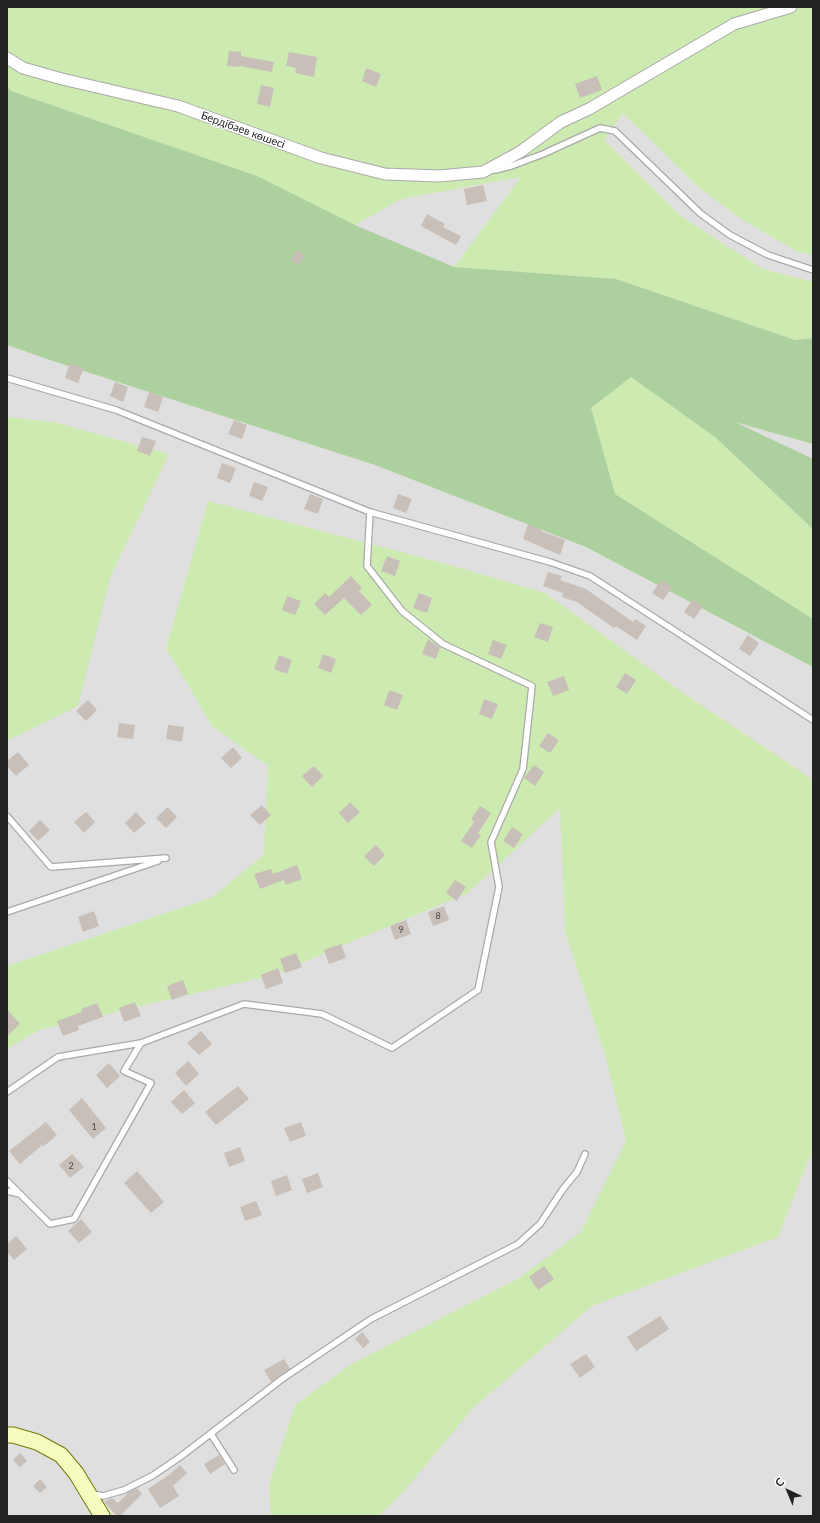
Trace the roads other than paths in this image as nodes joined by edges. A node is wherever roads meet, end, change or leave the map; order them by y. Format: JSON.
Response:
{"nodes":[{"id":1,"x":791,"y":7,"type":"edge"},
{"id":2,"x":7,"y":58,"type":"edge"},
{"id":3,"x":483,"y":172,"type":"junction"},
{"id":4,"x":813,"y":270,"type":"edge"},
{"id":5,"x":7,"y":378,"type":"edge"},
{"id":6,"x":370,"y":512,"type":"junction"},
{"id":7,"x":813,"y":720,"type":"edge"},
{"id":8,"x":7,"y":816,"type":"edge"},
{"id":9,"x":7,"y":912,"type":"edge"},
{"id":10,"x":141,"y":1043,"type":"junction"},
{"id":11,"x":7,"y":1092,"type":"edge"},
{"id":12,"x":585,"y":1154,"type":"dead end"},
{"id":13,"x":7,"y":1182,"type":"edge"},
{"id":14,"x":7,"y":1191,"type":"edge"},
{"id":15,"x":21,"y":1194,"type":"junction"},
{"id":16,"x":9,"y":1433,"type":"edge"},
{"id":17,"x":211,"y":1434,"type":"junction"},
{"id":18,"x":234,"y":1470,"type":"dead end"},
{"id":19,"x":90,"y":1494,"type":"junction"},
{"id":20,"x":102,"y":1516,"type":"edge"}],
"edges":[{"from":1,"to":3,"type":"street"},
{"from":2,"to":3,"type":"street","name":"Бердібаев көшесі"},
{"from":3,"to":4,"type":"lane"},
{"from":5,"to":6,"type":"lane"},
{"from":6,"to":7,"type":"lane"},
{"from":6,"to":10,"type":"lane"},
{"from":8,"to":9,"type":"lane"},
{"from":10,"to":11,"type":"lane"},
{"from":10,"to":15,"type":"lane"},
{"from":12,"to":17,"type":"lane"},
{"from":13,"to":15,"type":"lane"},
{"from":14,"to":15,"type":"lane"},
{"from":16,"to":19,"type":"street"},
{"from":17,"to":18,"type":"lane"},
{"from":17,"to":19,"type":"lane"},
{"from":19,"to":20,"type":"street"}]}
